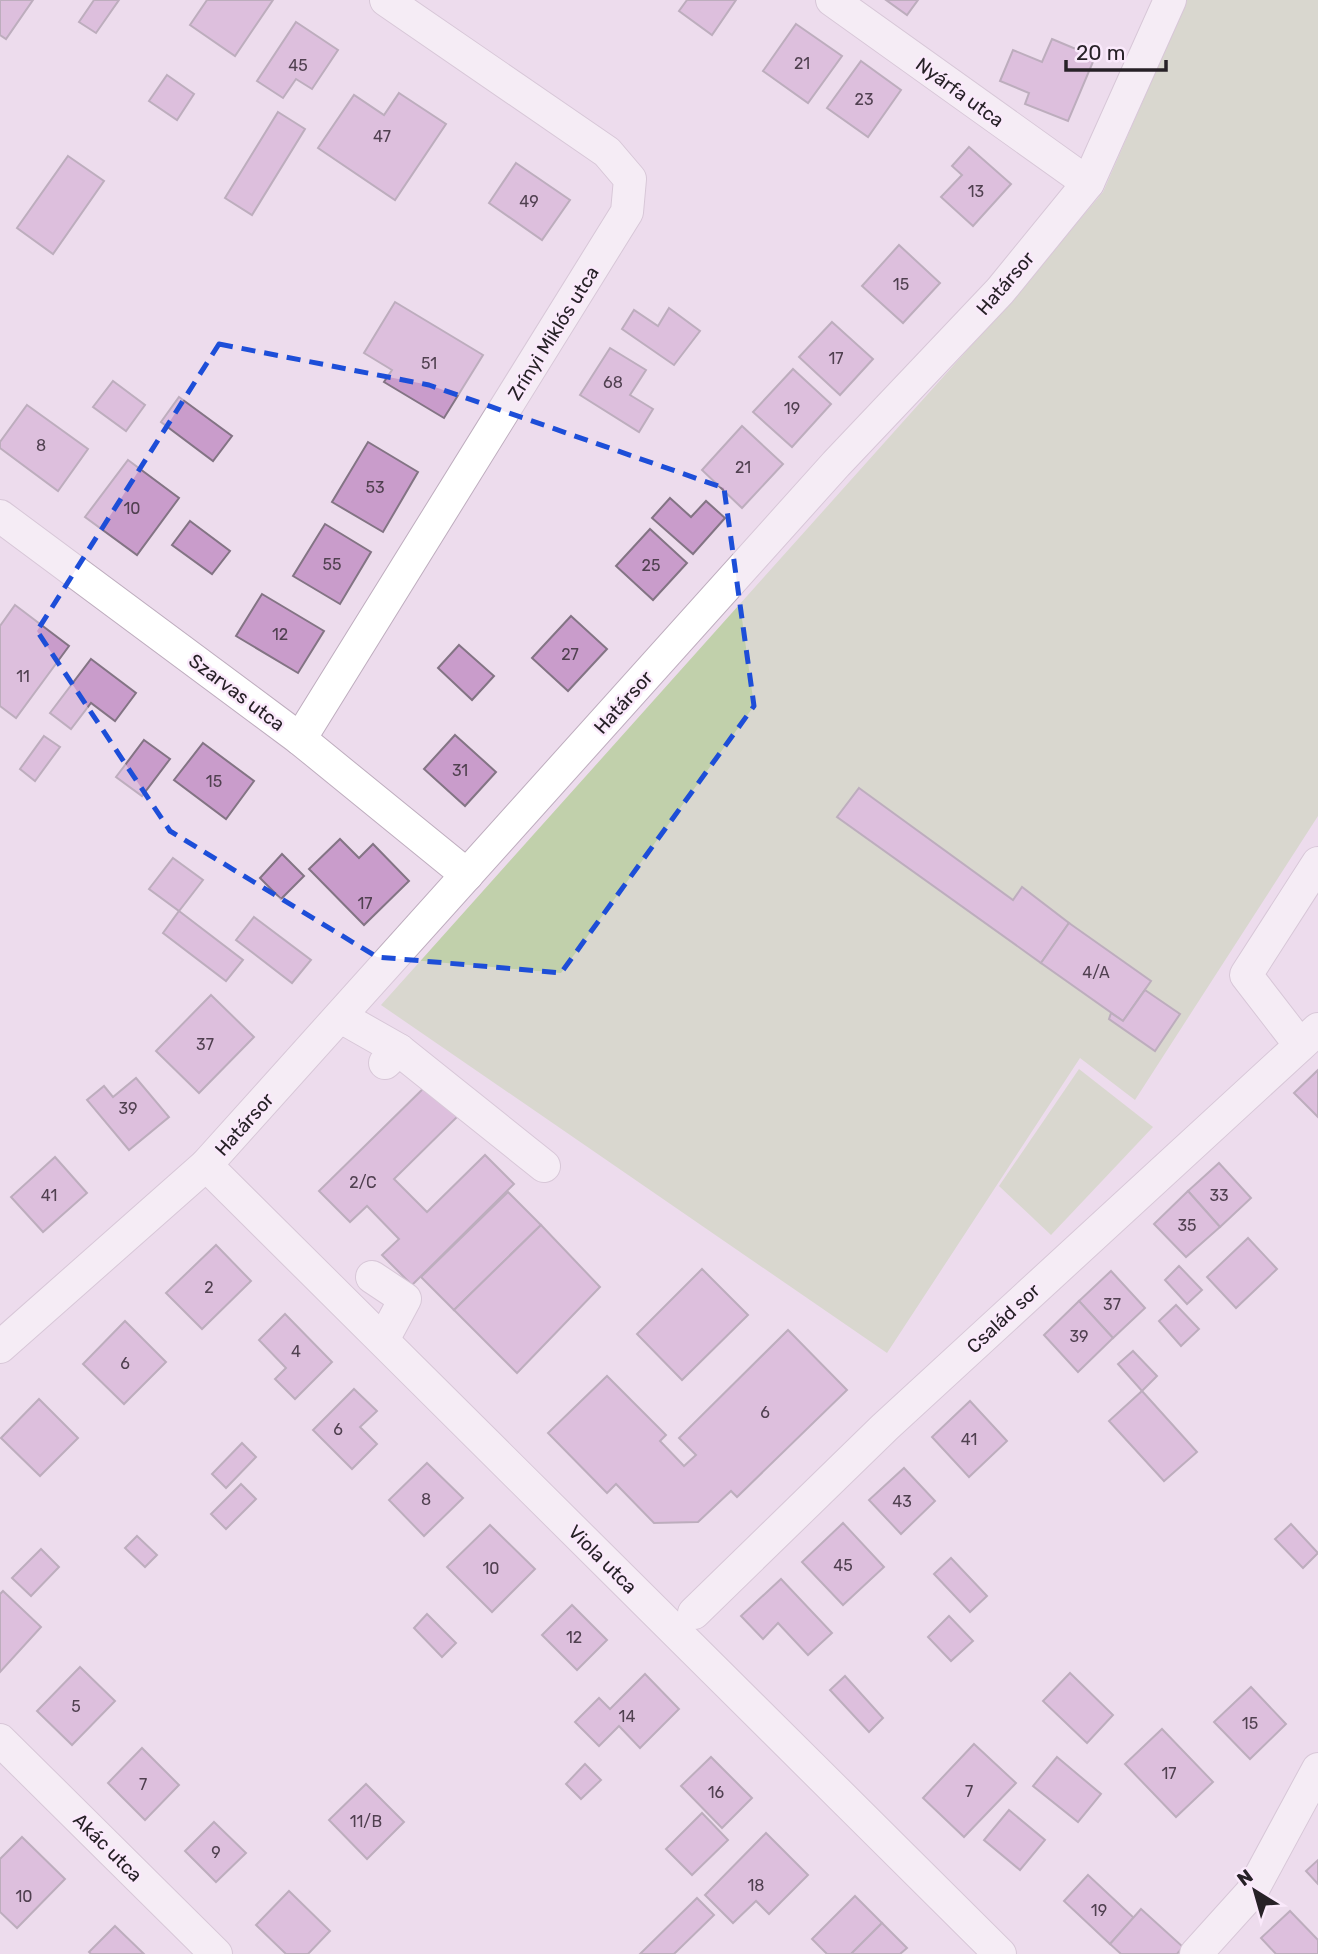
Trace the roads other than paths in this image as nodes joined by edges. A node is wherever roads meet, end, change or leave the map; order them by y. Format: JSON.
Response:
{"nodes":[{"id":1,"x":386,"y":0,"type":"edge"},
{"id":2,"x":832,"y":0,"type":"edge"},
{"id":3,"x":1170,"y":0,"type":"edge"},
{"id":4,"x":1088,"y":183,"type":"junction"},
{"id":5,"x":0,"y":516,"type":"edge"},
{"id":6,"x":300,"y":739,"type":"junction"},
{"id":7,"x":1318,"y":863,"type":"edge"},
{"id":8,"x":467,"y":876,"type":"junction"},
{"id":9,"x":341,"y":1017,"type":"junction"},
{"id":10,"x":1309,"y":1037,"type":"edge"},
{"id":11,"x":206,"y":1165,"type":"junction"},
{"id":12,"x":544,"y":1166,"type":"dead end"},
{"id":13,"x":372,"y":1277,"type":"dead end"},
{"id":14,"x":383,"y":1340,"type":"junction"},
{"id":15,"x":0,"y":1346,"type":"edge"},
{"id":16,"x":694,"y":1613,"type":"dead end"},
{"id":17,"x":0,"y":1740,"type":"edge"},
{"id":18,"x":1318,"y":1769,"type":"edge"},
{"id":19,"x":216,"y":1954,"type":"edge"},
{"id":20,"x":1000,"y":1954,"type":"edge"},
{"id":21,"x":1196,"y":1954,"type":"edge"}],
"edges":[{"from":1,"to":6,"type":"street","name":"Zrínyi Miklós utca"},
{"from":2,"to":4,"type":"street","name":"Nyárfa utca"},
{"from":3,"to":4,"type":"street","name":"Határsor"},
{"from":4,"to":8,"type":"street","name":"Határsor"},
{"from":5,"to":6,"type":"street","name":"Szarvas utca"},
{"from":6,"to":8,"type":"street","name":"Szarvas utca"},
{"from":7,"to":10,"type":"street"},
{"from":8,"to":9,"type":"street","name":"Határsor"},
{"from":9,"to":11,"type":"street","name":"Határsor"},
{"from":9,"to":12,"type":"street"},
{"from":10,"to":16,"type":"street","name":"Család sor"},
{"from":11,"to":14,"type":"street","name":"Viola utca"},
{"from":11,"to":15,"type":"street","name":"Határsor"},
{"from":13,"to":14,"type":"street"},
{"from":14,"to":20,"type":"street","name":"Viola utca"},
{"from":17,"to":19,"type":"street","name":"Akác utca"},
{"from":18,"to":21,"type":"street"}]}
